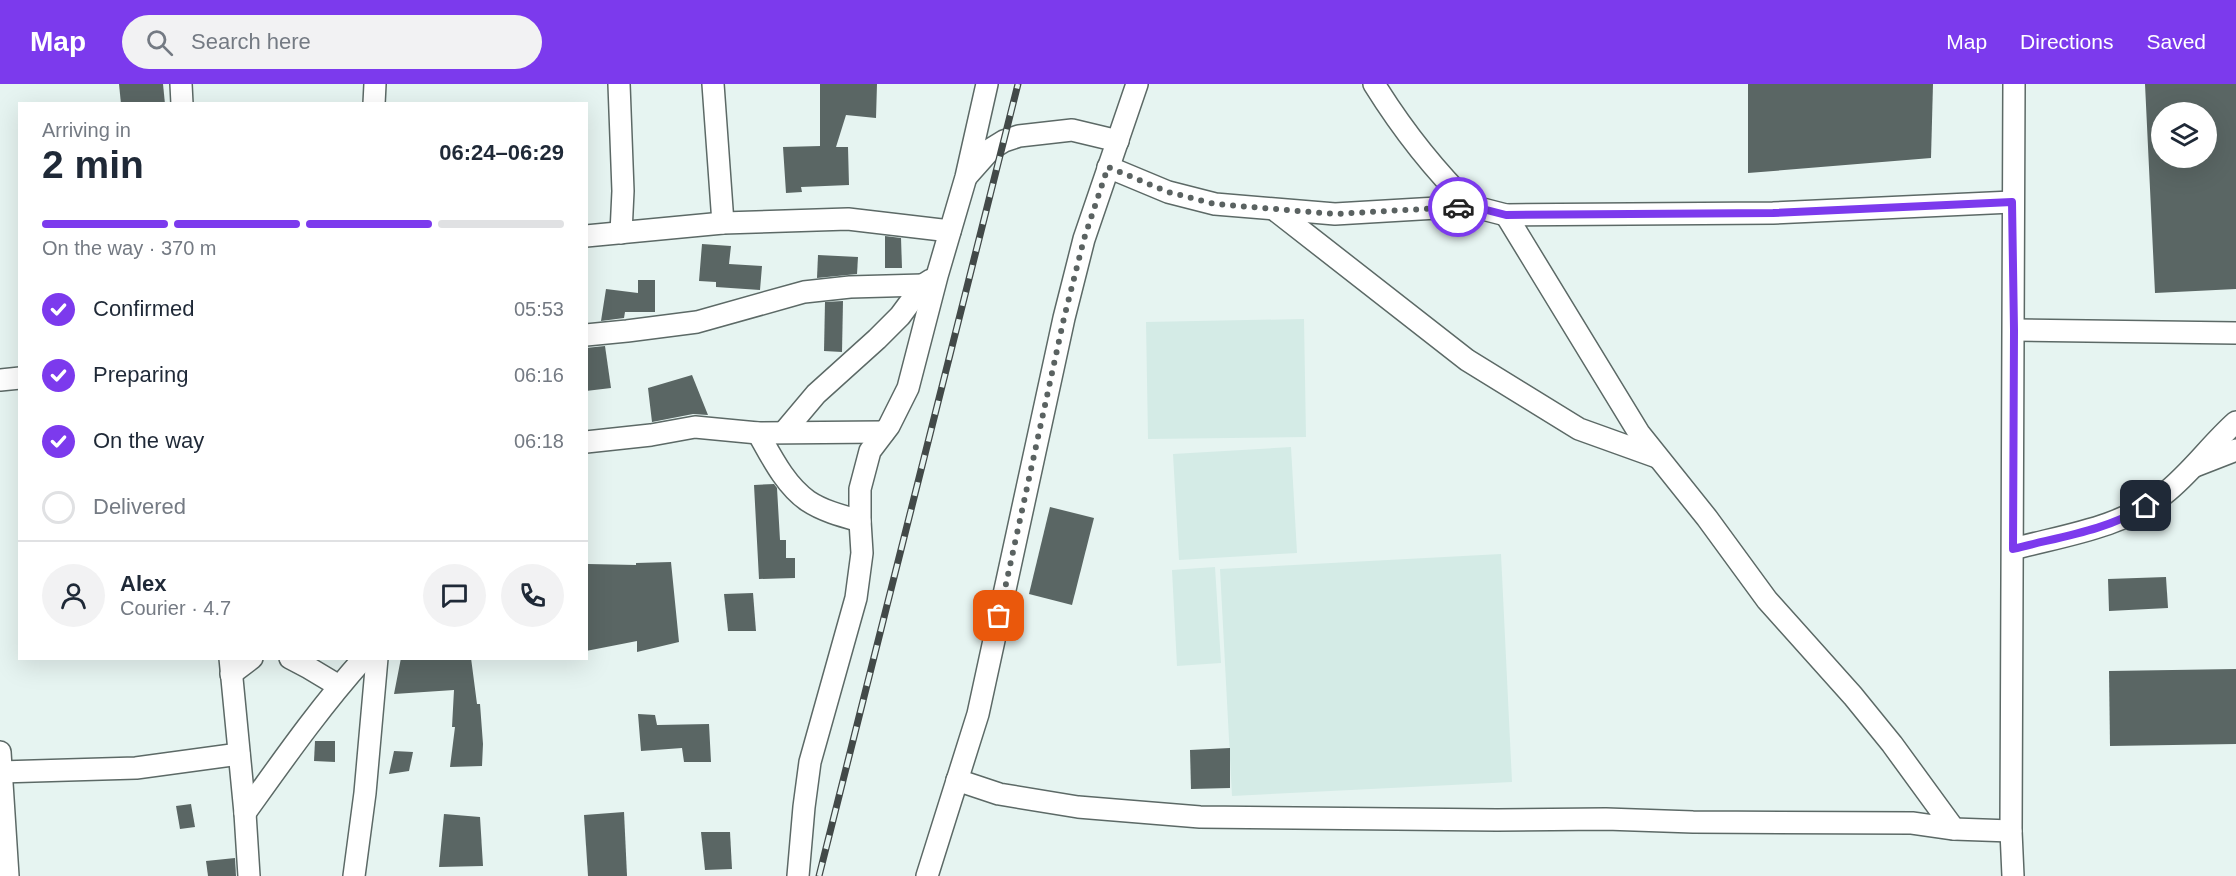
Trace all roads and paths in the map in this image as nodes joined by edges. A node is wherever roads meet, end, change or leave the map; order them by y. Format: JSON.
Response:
{"nodes":[{"id":1,"x":181,"y":84,"type":"edge"},
{"id":2,"x":375,"y":84,"type":"edge"},
{"id":3,"x":619,"y":84,"type":"edge"},
{"id":4,"x":713,"y":84,"type":"edge"},
{"id":5,"x":987,"y":84,"type":"edge"},
{"id":6,"x":1137,"y":84,"type":"edge"},
{"id":7,"x":1374,"y":84,"type":"edge"},
{"id":8,"x":2014,"y":84,"type":"edge"},
{"id":9,"x":182,"y":102,"type":"edge"},
{"id":10,"x":374,"y":102,"type":"edge"},
{"id":11,"x":1118,"y":141,"type":"junction"},
{"id":12,"x":1108,"y":167,"type":"junction"},
{"id":13,"x":966,"y":177,"type":"junction"},
{"id":14,"x":2012,"y":202,"type":"junction"},
{"id":15,"x":1471,"y":206,"type":"junction"},
{"id":16,"x":1275,"y":210,"type":"junction"},
{"id":17,"x":1506,"y":215,"type":"junction"},
{"id":18,"x":723,"y":224,"type":"junction"},
{"id":19,"x":950,"y":231,"type":"junction"},
{"id":20,"x":621,"y":233,"type":"junction"},
{"id":21,"x":588,"y":236,"type":"edge"},
{"id":22,"x":930,"y":280,"type":"junction"},
{"id":23,"x":2014,"y":330,"type":"junction"},
{"id":24,"x":2236,"y":333,"type":"edge"},
{"id":25,"x":588,"y":334,"type":"edge"},
{"id":26,"x":18,"y":378,"type":"edge"},
{"id":27,"x":0,"y":380,"type":"edge"},
{"id":28,"x":2236,"y":422,"type":"edge"},
{"id":29,"x":784,"y":432,"type":"junction"},
{"id":30,"x":884,"y":432,"type":"junction"},
{"id":31,"x":758,"y":433,"type":"junction"},
{"id":32,"x":588,"y":442,"type":"edge"},
{"id":33,"x":2236,"y":450,"type":"edge"},
{"id":34,"x":1657,"y":457,"type":"junction"},
{"id":35,"x":2194,"y":466,"type":"junction"},
{"id":36,"x":860,"y":521,"type":"junction"},
{"id":37,"x":2013,"y":549,"type":"junction"},
{"id":38,"x":247,"y":660,"type":"edge"},
{"id":39,"x":294,"y":660,"type":"edge"},
{"id":40,"x":362,"y":660,"type":"edge"},
{"id":41,"x":377,"y":660,"type":"edge"},
{"id":42,"x":231,"y":666,"type":"edge"},
{"id":43,"x":339,"y":686,"type":"junction"},
{"id":44,"x":0,"y":752,"type":"edge"},
{"id":45,"x":239,"y":754,"type":"junction"},
{"id":46,"x":0,"y":772,"type":"edge"},
{"id":47,"x":957,"y":780,"type":"junction"},
{"id":48,"x":246,"y":813,"type":"junction"},
{"id":49,"x":1954,"y":829,"type":"junction"},
{"id":50,"x":2011,"y":831,"type":"junction"},
{"id":51,"x":8,"y":876,"type":"edge"},
{"id":52,"x":249,"y":876,"type":"edge"},
{"id":53,"x":354,"y":876,"type":"edge"},
{"id":54,"x":798,"y":876,"type":"edge"},
{"id":55,"x":927,"y":876,"type":"edge"},
{"id":56,"x":2013,"y":876,"type":"edge"}],
"edges":[{"from":1,"to":9,"type":"street"},
{"from":2,"to":10,"type":"street"},
{"from":3,"to":20,"type":"street"},
{"from":4,"to":18,"type":"street"},
{"from":5,"to":13,"type":"street"},
{"from":6,"to":11,"type":"street"},
{"from":7,"to":15,"type":"street"},
{"from":8,"to":14,"type":"street"},
{"from":11,"to":12,"type":"street"},
{"from":11,"to":13,"type":"street"},
{"from":12,"to":16,"type":"street"},
{"from":12,"to":47,"type":"street"},
{"from":13,"to":19,"type":"street"},
{"from":14,"to":17,"type":"street"},
{"from":14,"to":23,"type":"street"},
{"from":15,"to":16,"type":"street"},
{"from":15,"to":17,"type":"street"},
{"from":16,"to":34,"type":"street"},
{"from":17,"to":34,"type":"street"},
{"from":18,"to":19,"type":"street"},
{"from":18,"to":20,"type":"street"},
{"from":19,"to":22,"type":"street"},
{"from":20,"to":21,"type":"street"},
{"from":22,"to":25,"type":"street"},
{"from":22,"to":29,"type":"street"},
{"from":22,"to":30,"type":"street"},
{"from":23,"to":24,"type":"street"},
{"from":23,"to":37,"type":"street"},
{"from":26,"to":27,"type":"street"},
{"from":28,"to":35,"type":"street"},
{"from":29,"to":30,"type":"street"},
{"from":29,"to":31,"type":"street"},
{"from":30,"to":36,"type":"street"},
{"from":31,"to":32,"type":"street"},
{"from":31,"to":36,"type":"street"},
{"from":33,"to":35,"type":"street"},
{"from":34,"to":49,"type":"street"},
{"from":35,"to":37,"type":"street"},
{"from":36,"to":54,"type":"street"},
{"from":37,"to":50,"type":"street"},
{"from":38,"to":42,"type":"street"},
{"from":39,"to":43,"type":"street"},
{"from":40,"to":43,"type":"street"},
{"from":41,"to":53,"type":"street"},
{"from":42,"to":45,"type":"street"},
{"from":43,"to":48,"type":"street"},
{"from":44,"to":46,"type":"street"},
{"from":45,"to":46,"type":"street"},
{"from":45,"to":48,"type":"street"},
{"from":46,"to":51,"type":"street"},
{"from":47,"to":49,"type":"street"},
{"from":47,"to":55,"type":"street"},
{"from":48,"to":52,"type":"street"},
{"from":49,"to":50,"type":"street"},
{"from":50,"to":56,"type":"street"}]}
